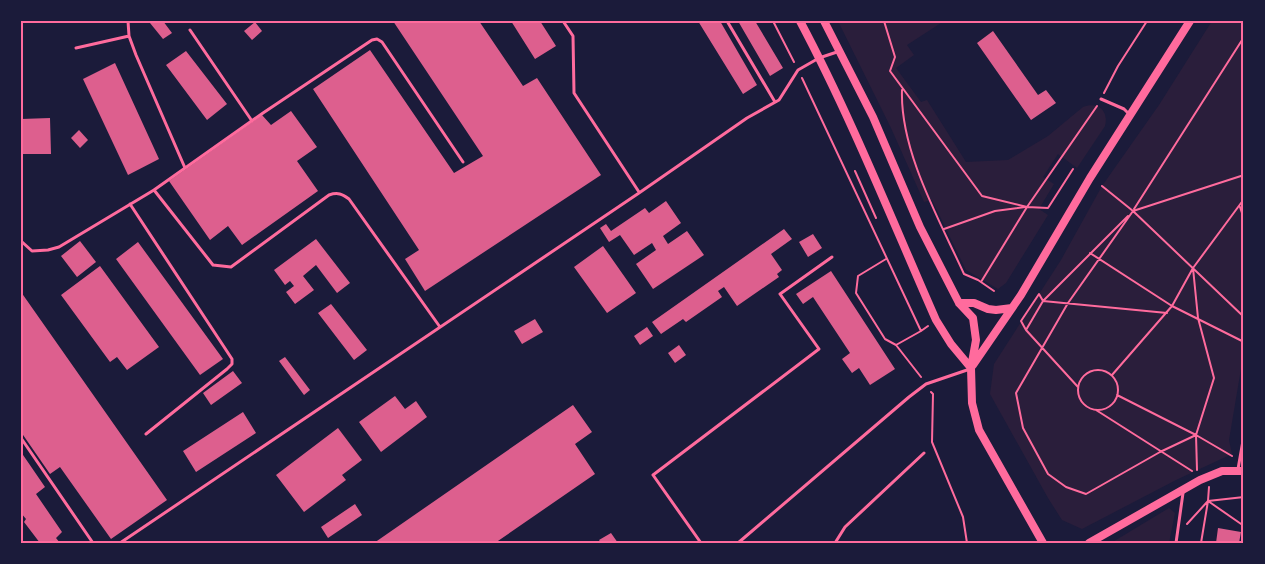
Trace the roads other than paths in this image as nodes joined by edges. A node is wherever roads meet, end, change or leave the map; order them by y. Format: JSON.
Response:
{"nodes":[{"id":1,"x":128,"y":21,"type":"edge"},
{"id":2,"x":563,"y":21,"type":"edge"},
{"id":3,"x":727,"y":21,"type":"edge"},
{"id":4,"x":800,"y":21,"type":"edge"},
{"id":5,"x":824,"y":21,"type":"edge"},
{"id":6,"x":1190,"y":21,"type":"edge"},
{"id":7,"x":190,"y":30,"type":"dead end"},
{"id":8,"x":129,"y":36,"type":"junction"},
{"id":9,"x":76,"y":48,"type":"dead end"},
{"id":10,"x":839,"y":51,"type":"junction"},
{"id":11,"x":819,"y":58,"type":"junction"},
{"id":12,"x":1101,"y":99,"type":"road end"},
{"id":13,"x":775,"y":102,"type":"junction"},
{"id":14,"x":1131,"y":115,"type":"junction"},
{"id":15,"x":252,"y":121,"type":"junction"},
{"id":16,"x":462,"y":162,"type":"dead end"},
{"id":17,"x":185,"y":168,"type":"junction"},
{"id":18,"x":154,"y":190,"type":"junction"},
{"id":19,"x":639,"y":193,"type":"junction"},
{"id":20,"x":130,"y":204,"type":"junction"},
{"id":21,"x":21,"y":241,"type":"edge"},
{"id":22,"x":832,"y":256,"type":"dead end"},
{"id":23,"x":959,"y":303,"type":"junction"},
{"id":24,"x":1012,"y":308,"type":"junction"},
{"id":25,"x":440,"y":327,"type":"junction"},
{"id":26,"x":971,"y":368,"type":"junction"},
{"id":27,"x":146,"y":434,"type":"dead end"},
{"id":28,"x":1244,"y":435,"type":"edge"},
{"id":29,"x":21,"y":438,"type":"edge"},
{"id":30,"x":924,"y":453,"type":"dead end"},
{"id":31,"x":1241,"y":471,"type":"edge"},
{"id":32,"x":1184,"y":488,"type":"junction"},
{"id":33,"x":93,"y":543,"type":"edge"},
{"id":34,"x":120,"y":543,"type":"edge"},
{"id":35,"x":701,"y":543,"type":"edge"},
{"id":36,"x":738,"y":543,"type":"edge"},
{"id":37,"x":835,"y":543,"type":"edge"},
{"id":38,"x":1043,"y":543,"type":"edge"},
{"id":39,"x":1089,"y":543,"type":"edge"},
{"id":40,"x":1176,"y":543,"type":"edge"}],
"edges":[{"from":1,"to":8,"type":"lane"},
{"from":2,"to":19,"type":"lane"},
{"from":3,"to":13,"type":"lane"},
{"from":4,"to":11,"type":"main road"},
{"from":5,"to":10,"type":"main road"},
{"from":6,"to":14,"type":"main road"},
{"from":7,"to":15,"type":"lane"},
{"from":8,"to":9,"type":"lane"},
{"from":8,"to":17,"type":"lane"},
{"from":10,"to":11,"type":"lane"},
{"from":10,"to":23,"type":"main road"},
{"from":11,"to":13,"type":"lane"},
{"from":11,"to":26,"type":"main road"},
{"from":12,"to":14,"type":"lane"},
{"from":13,"to":19,"type":"lane"},
{"from":14,"to":24,"type":"main road"},
{"from":15,"to":16,"type":"lane"},
{"from":15,"to":17,"type":"lane"},
{"from":17,"to":18,"type":"lane"},
{"from":18,"to":20,"type":"lane"},
{"from":18,"to":25,"type":"lane"},
{"from":19,"to":25,"type":"lane"},
{"from":20,"to":21,"type":"lane"},
{"from":20,"to":27,"type":"lane"},
{"from":22,"to":35,"type":"lane"},
{"from":23,"to":24,"type":"main road"},
{"from":23,"to":26,"type":"main road"},
{"from":24,"to":26,"type":"main road"},
{"from":25,"to":34,"type":"lane"},
{"from":26,"to":36,"type":"lane"},
{"from":26,"to":38,"type":"main road"},
{"from":28,"to":31,"type":"lane"},
{"from":29,"to":33,"type":"lane"},
{"from":30,"to":37,"type":"lane"},
{"from":31,"to":32,"type":"main road"},
{"from":32,"to":39,"type":"main road"},
{"from":32,"to":40,"type":"lane"}]}
